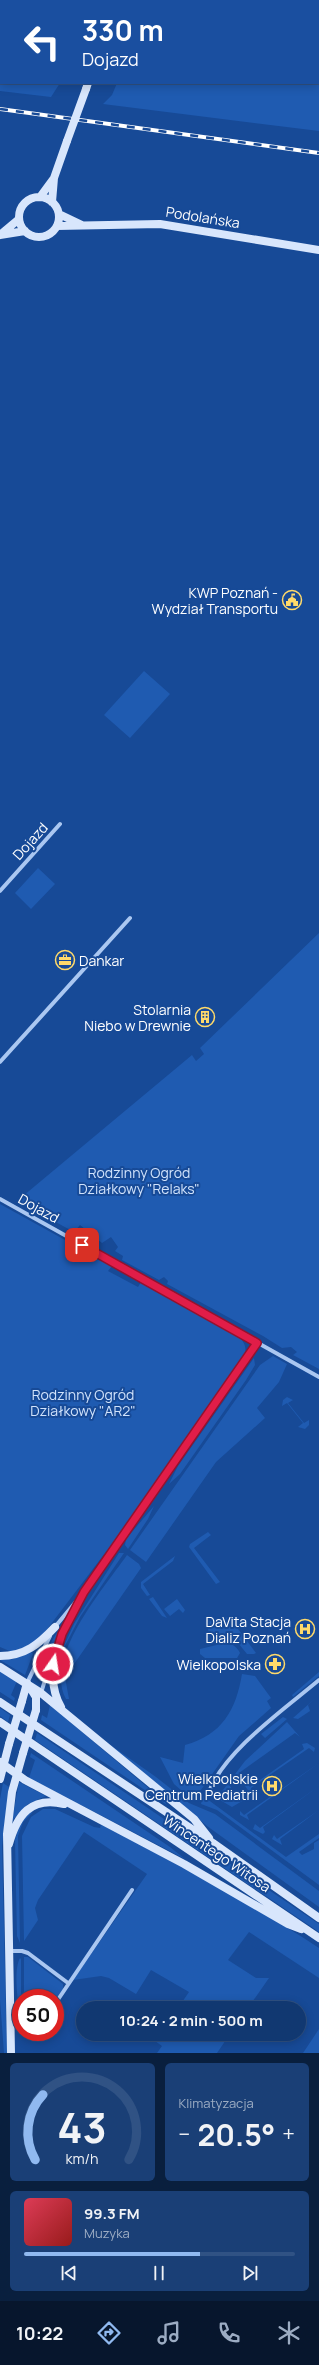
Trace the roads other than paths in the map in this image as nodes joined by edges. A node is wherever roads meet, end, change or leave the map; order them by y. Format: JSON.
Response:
{"nodes":[{"id":1,"x":87,"y":86,"type":"edge"},
{"id":2,"x":54,"y":178,"type":"junction"},
{"id":3,"x":40,"y":197,"type":"junction"},
{"id":4,"x":52,"y":202,"type":"junction"},
{"id":5,"x":59,"y":214,"type":"junction"},
{"id":6,"x":20,"y":219,"type":"junction"},
{"id":7,"x":82,"y":225,"type":"junction"},
{"id":8,"x":57,"y":226,"type":"junction"},
{"id":9,"x":25,"y":231,"type":"junction"},
{"id":10,"x":0,"y":235,"type":"edge"},
{"id":11,"x":319,"y":250,"type":"edge"},
{"id":12,"x":60,"y":824,"type":"dead end"},
{"id":13,"x":0,"y":891,"type":"edge"},
{"id":14,"x":130,"y":918,"type":"dead end"},
{"id":15,"x":0,"y":1062,"type":"edge"},
{"id":16,"x":0,"y":1199,"type":"edge"},
{"id":17,"x":257,"y":1343,"type":"junction"},
{"id":18,"x":319,"y":1377,"type":"edge"},
{"id":19,"x":84,"y":1592,"type":"junction"},
{"id":20,"x":55,"y":1627,"type":"junction"},
{"id":21,"x":57,"y":1646,"type":"junction"},
{"id":22,"x":0,"y":1656,"type":"edge"},
{"id":23,"x":0,"y":1667,"type":"edge"},
{"id":24,"x":319,"y":1680,"type":"edge"},
{"id":25,"x":27,"y":1683,"type":"junction"},
{"id":26,"x":41,"y":1693,"type":"junction"},
{"id":27,"x":0,"y":1702,"type":"edge"},
{"id":28,"x":36,"y":1710,"type":"junction"},
{"id":29,"x":69,"y":1715,"type":"junction"},
{"id":30,"x":0,"y":1722,"type":"edge"},
{"id":31,"x":2,"y":1764,"type":"edge"},
{"id":32,"x":17,"y":1775,"type":"junction"},
{"id":33,"x":0,"y":1779,"type":"edge"},
{"id":34,"x":209,"y":1792,"type":"dead end"},
{"id":35,"x":73,"y":1806,"type":"junction"},
{"id":36,"x":213,"y":1843,"type":"junction"},
{"id":37,"x":6,"y":1856,"type":"junction"},
{"id":38,"x":132,"y":1890,"type":"dead end"},
{"id":39,"x":319,"y":1918,"type":"edge"},
{"id":40,"x":311,"y":1932,"type":"junction"},
{"id":41,"x":319,"y":1938,"type":"edge"},
{"id":42,"x":8,"y":1951,"type":"junction"},
{"id":43,"x":68,"y":1982,"type":"junction"},
{"id":44,"x":64,"y":1989,"type":"edge"},
{"id":45,"x":11,"y":2052,"type":"edge"}],
"edges":[{"from":1,"to":2,"type":"main road","bridge":true},
{"from":2,"to":3,"type":"main road"},
{"from":2,"to":4,"type":"main road"},
{"from":3,"to":4,"type":"main road"},
{"from":3,"to":6,"type":"main road"},
{"from":4,"to":5,"type":"main road"},
{"from":5,"to":7,"type":"main road","name":"Podolańska"},
{"from":5,"to":8,"type":"main road"},
{"from":6,"to":9,"type":"main road"},
{"from":6,"to":10,"type":"main road"},
{"from":7,"to":8,"type":"main road","name":"Podolańska"},
{"from":7,"to":11,"type":"main road","name":"Podolańska"},
{"from":8,"to":9,"type":"main road"},
{"from":9,"to":10,"type":"main road"},
{"from":12,"to":13,"type":"street","name":"Dojazd"},
{"from":14,"to":15,"type":"street"},
{"from":16,"to":17,"type":"street","name":"Dojazd"},
{"from":17,"to":18,"type":"street","name":"Dojazd"},
{"from":17,"to":19,"type":"street"},
{"from":19,"to":20,"type":"street"},
{"from":19,"to":21,"type":"street"},
{"from":20,"to":22,"type":"main road"},
{"from":20,"to":25,"type":"street"},
{"from":21,"to":26,"type":"street"},
{"from":21,"to":29,"type":"main road"},
{"from":23,"to":25,"type":"main road"},
{"from":24,"to":34,"type":"street"},
{"from":25,"to":26,"type":"main road"},
{"from":25,"to":28,"type":"main road"},
{"from":25,"to":31,"type":"main road","bridge":true},
{"from":26,"to":28,"type":"street"},
{"from":26,"to":29,"type":"main road"},
{"from":27,"to":36,"type":"main road","name":"Wincentego Witosa"},
{"from":28,"to":32,"type":"main road","bridge":true},
{"from":29,"to":36,"type":"main road"},
{"from":30,"to":40,"type":"main road","name":"Wincentego Witosa"},
{"from":31,"to":32,"type":"main road"},
{"from":31,"to":33,"type":"main road"},
{"from":32,"to":35,"type":"main road"},
{"from":32,"to":37,"type":"main road"},
{"from":35,"to":37,"type":"main road"},
{"from":35,"to":40,"type":"main road"},
{"from":36,"to":39,"type":"main road","name":"Wincentego Witosa"},
{"from":37,"to":42,"type":"main road"},
{"from":38,"to":43,"type":"street"},
{"from":40,"to":41,"type":"main road","name":"Wincentego Witosa"},
{"from":42,"to":43,"type":"street"},
{"from":42,"to":45,"type":"main road"},
{"from":43,"to":44,"type":"street"}]}
